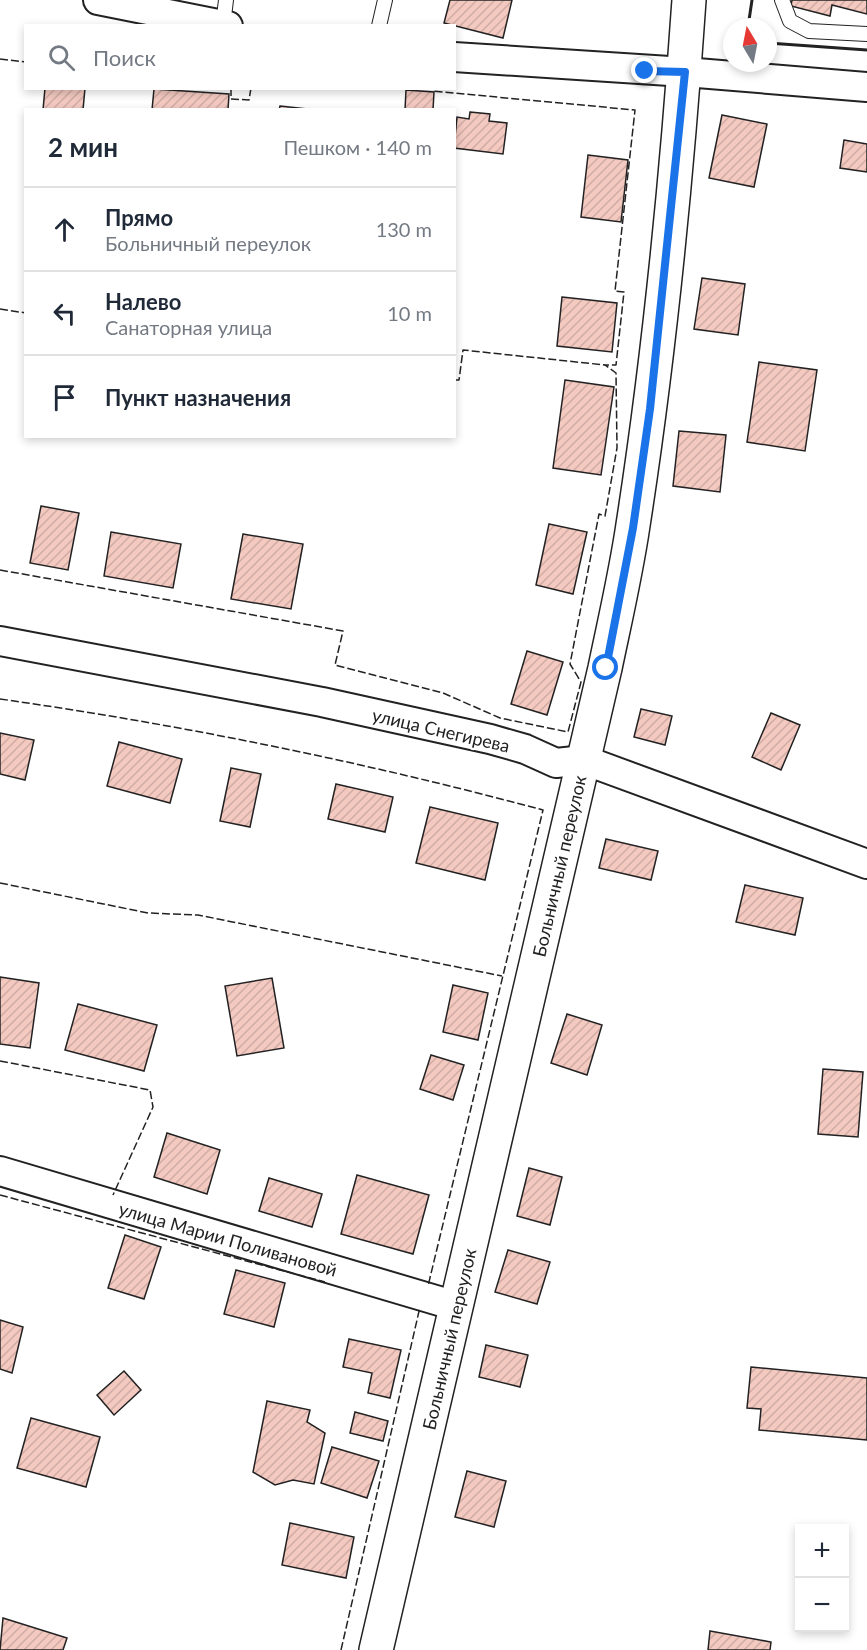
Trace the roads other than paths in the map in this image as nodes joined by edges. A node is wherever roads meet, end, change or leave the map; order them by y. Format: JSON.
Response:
{"nodes":[{"id":1,"x":98,"y":0,"type":"edge"},
{"id":2,"x":385,"y":0,"type":"edge"},
{"id":3,"x":689,"y":0,"type":"edge"},
{"id":4,"x":782,"y":0,"type":"edge"},
{"id":5,"x":226,"y":17,"type":"edge"},
{"id":6,"x":379,"y":24,"type":"edge"},
{"id":7,"x":867,"y":34,"type":"edge"},
{"id":8,"x":456,"y":57,"type":"edge"},
{"id":9,"x":685,"y":72,"type":"junction"},
{"id":10,"x":867,"y":87,"type":"edge"},
{"id":11,"x":0,"y":641,"type":"edge"},
{"id":12,"x":584,"y":760,"type":"junction"},
{"id":13,"x":867,"y":864,"type":"edge"},
{"id":14,"x":0,"y":1172,"type":"edge"},
{"id":15,"x":456,"y":1306,"type":"junction"},
{"id":16,"x":376,"y":1650,"type":"edge"}],
"edges":[{"from":1,"to":5,"type":"street"},
{"from":2,"to":6,"type":"lane"},
{"from":3,"to":9,"type":"street","name":"Больничный переулок"},
{"from":4,"to":7,"type":"lane"},
{"from":8,"to":9,"type":"street"},
{"from":9,"to":10,"type":"street"},
{"from":9,"to":12,"type":"street","name":"Больничный переулок"},
{"from":11,"to":12,"type":"street","name":"улица Снегирева"},
{"from":12,"to":13,"type":"street","name":"улица Снегирева"},
{"from":12,"to":15,"type":"street","name":"Больничный переулок"},
{"from":14,"to":15,"type":"street","name":"улица Марии Поливановой"},
{"from":15,"to":16,"type":"street","name":"Больничный переулок"}]}
